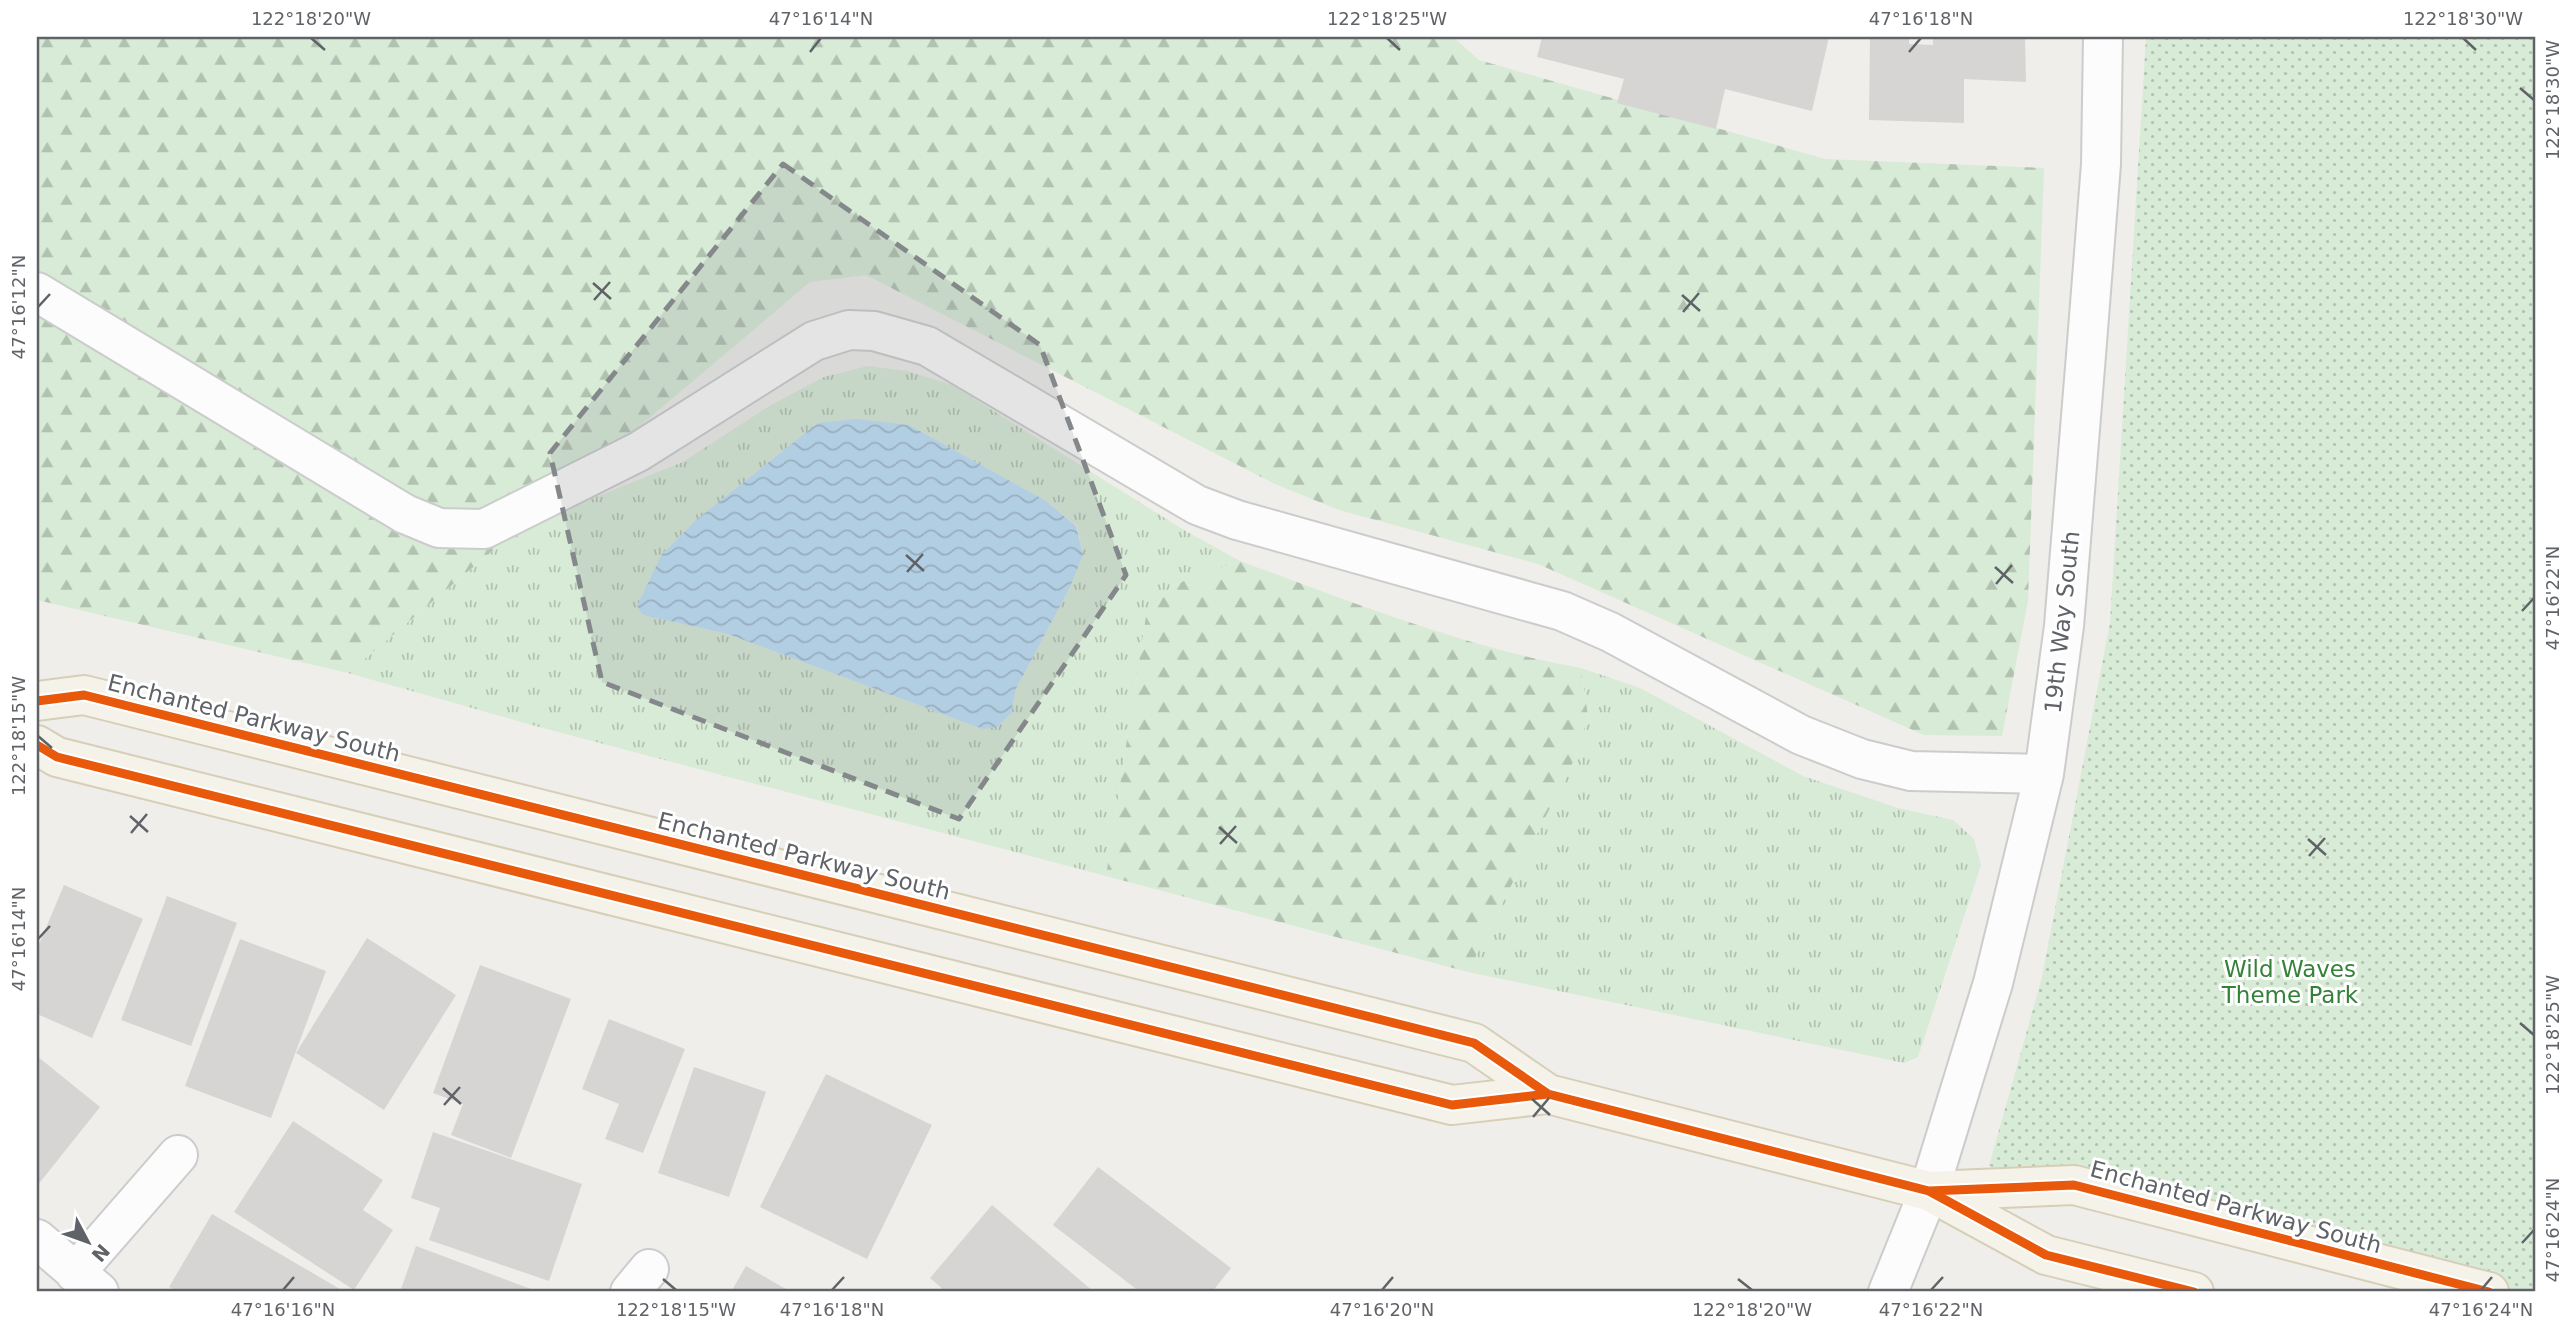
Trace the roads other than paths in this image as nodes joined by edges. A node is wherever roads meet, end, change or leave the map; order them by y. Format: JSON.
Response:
{"nodes":[{"id":1,"x":2103,"y":37,"type":"edge"},
{"id":2,"x":37,"y":292,"type":"edge"},
{"id":3,"x":37,"y":701,"type":"edge"},
{"id":4,"x":37,"y":745,"type":"edge"},
{"id":5,"x":2045,"y":774,"type":"junction"},
{"id":6,"x":1548,"y":1094,"type":"junction"},
{"id":7,"x":178,"y":1154,"type":"dead end"},
{"id":8,"x":1929,"y":1191,"type":"junction"},
{"id":9,"x":37,"y":1240,"type":"edge"},
{"id":10,"x":87,"y":1282,"type":"edge"},
{"id":11,"x":1888,"y":1292,"type":"edge"},
{"id":12,"x":2193,"y":1292,"type":"edge"},
{"id":13,"x":2489,"y":1292,"type":"edge"}],
"edges":[{"from":1,"to":5,"type":"street","name":"19th Way South"},
{"from":2,"to":5,"type":"street"},
{"from":3,"to":6,"type":"main road","name":"Enchanted Parkway South"},
{"from":4,"to":6,"type":"main road","name":"Enchanted Parkway South"},
{"from":5,"to":8,"type":"street","name":"19th Way South"},
{"from":6,"to":8,"type":"main road","name":"Enchanted Parkway South"},
{"from":7,"to":10,"type":"street"},
{"from":8,"to":11,"type":"street","name":"19th Way South"},
{"from":8,"to":12,"type":"main road","name":"Enchanted Parkway South"},
{"from":8,"to":13,"type":"main road","name":"Enchanted Parkway South"},
{"from":9,"to":10,"type":"street"}]}
